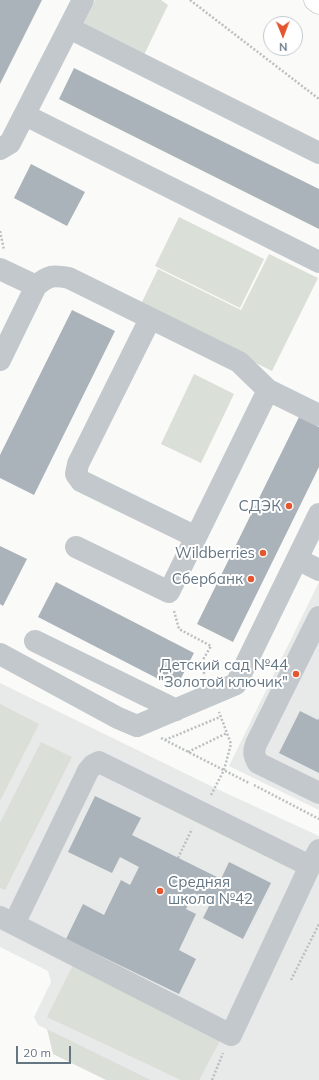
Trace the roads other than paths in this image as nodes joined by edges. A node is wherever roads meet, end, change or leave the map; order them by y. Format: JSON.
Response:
{"nodes":[{"id":1,"x":83,"y":0,"type":"edge"},
{"id":2,"x":315,"y":0,"type":"edge"},
{"id":3,"x":319,"y":3,"type":"edge"},
{"id":4,"x":69,"y":28,"type":"junction"},
{"id":5,"x":25,"y":115,"type":"junction"},
{"id":6,"x":0,"y":149,"type":"edge"},
{"id":7,"x":319,"y":153,"type":"edge"},
{"id":8,"x":319,"y":262,"type":"edge"},
{"id":9,"x":0,"y":269,"type":"edge"},
{"id":10,"x":36,"y":286,"type":"junction"},
{"id":11,"x":150,"y":319,"type":"junction"},
{"id":12,"x":0,"y":360,"type":"edge"},
{"id":13,"x":268,"y":390,"type":"junction"},
{"id":14,"x":319,"y":415,"type":"edge"},
{"id":15,"x":319,"y":514,"type":"edge"},
{"id":16,"x":196,"y":538,"type":"junction"},
{"id":17,"x":76,"y":547,"type":"dead end"},
{"id":18,"x":297,"y":559,"type":"junction"},
{"id":19,"x":319,"y":570,"type":"edge"},
{"id":20,"x":319,"y":617,"type":"edge"},
{"id":21,"x":35,"y":641,"type":"dead end"},
{"id":22,"x":0,"y":654,"type":"edge"},
{"id":23,"x":176,"y":710,"type":"junction"},
{"id":24,"x":319,"y":793,"type":"edge"},
{"id":25,"x":314,"y":858,"type":"edge"},
{"id":26,"x":7,"y":921,"type":"edge"}],
"edges":[{"from":1,"to":4,"type":"lane"},
{"from":2,"to":3,"type":"main road"},
{"from":4,"to":5,"type":"lane"},
{"from":4,"to":7,"type":"lane"},
{"from":5,"to":6,"type":"lane"},
{"from":5,"to":8,"type":"lane"},
{"from":9,"to":10,"type":"lane"},
{"from":10,"to":11,"type":"lane"},
{"from":10,"to":12,"type":"lane"},
{"from":11,"to":13,"type":"lane"},
{"from":11,"to":16,"type":"lane"},
{"from":13,"to":14,"type":"lane"},
{"from":13,"to":16,"type":"lane"},
{"from":15,"to":18,"type":"lane"},
{"from":16,"to":17,"type":"lane"},
{"from":18,"to":19,"type":"lane"},
{"from":18,"to":23,"type":"lane"},
{"from":20,"to":24,"type":"lane"},
{"from":21,"to":23,"type":"lane"},
{"from":22,"to":23,"type":"lane"},
{"from":25,"to":26,"type":"lane"},
{"from":25,"to":26,"type":"lane"}]}
